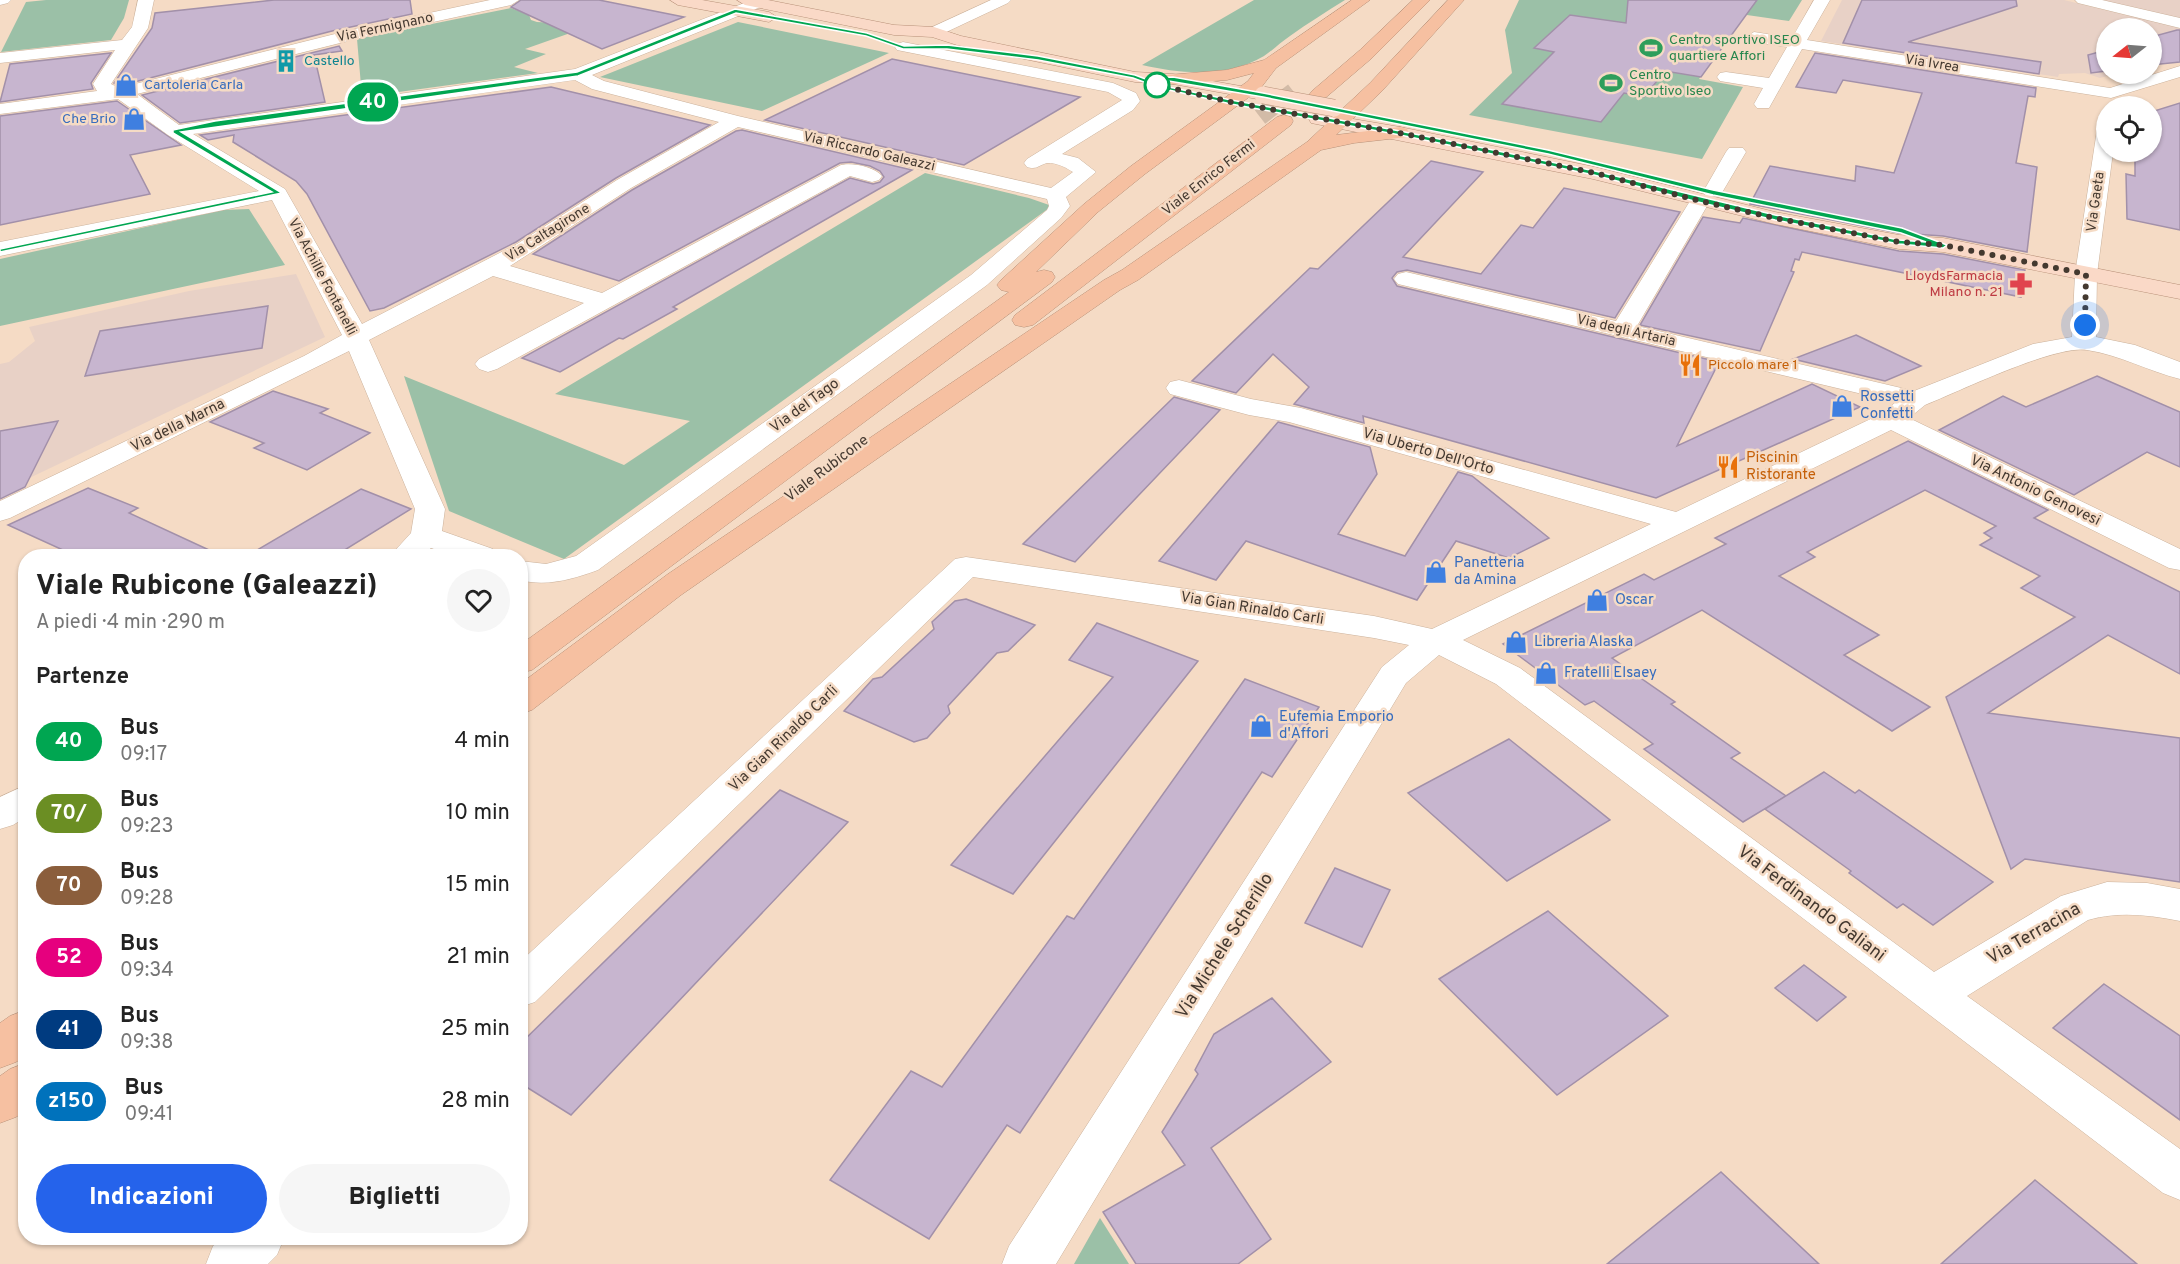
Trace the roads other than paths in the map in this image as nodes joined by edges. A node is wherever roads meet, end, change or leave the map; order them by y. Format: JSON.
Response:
{"nodes":[{"id":1,"x":146,"y":0,"type":"edge"},
{"id":2,"x":511,"y":0,"type":"edge"},
{"id":3,"x":678,"y":0,"type":"edge"},
{"id":4,"x":1003,"y":0,"type":"edge"},
{"id":5,"x":1362,"y":0,"type":"edge"},
{"id":6,"x":1422,"y":0,"type":"edge"},
{"id":7,"x":1456,"y":0,"type":"edge"},
{"id":8,"x":1822,"y":0,"type":"edge"},
{"id":9,"x":2083,"y":0,"type":"edge"},
{"id":10,"x":746,"y":5,"type":"edge"},
{"id":11,"x":987,"y":7,"type":"junction"},
{"id":12,"x":1016,"y":12,"type":"dead end"},
{"id":13,"x":2180,"y":24,"type":"edge"},
{"id":14,"x":911,"y":30,"type":"junction"},
{"id":15,"x":1754,"y":37,"type":"dead end"},
{"id":16,"x":936,"y":38,"type":"junction"},
{"id":17,"x":1797,"y":43,"type":"junction"},
{"id":18,"x":127,"y":44,"type":"junction"},
{"id":19,"x":896,"y":45,"type":"junction"},
{"id":20,"x":0,"y":58,"type":"edge"},
{"id":21,"x":1270,"y":64,"type":"junction"},
{"id":22,"x":2180,"y":71,"type":"edge"},
{"id":23,"x":578,"y":74,"type":"junction"},
{"id":24,"x":1726,"y":77,"type":"dead end"},
{"id":25,"x":1168,"y":83,"type":"junction"},
{"id":26,"x":1773,"y":84,"type":"junction"},
{"id":27,"x":1376,"y":87,"type":"junction"},
{"id":28,"x":120,"y":93,"type":"junction"},
{"id":29,"x":1318,"y":94,"type":"tunnel mouth"},
{"id":30,"x":2120,"y":96,"type":"edge"},
{"id":31,"x":1179,"y":97,"type":"dead end"},
{"id":32,"x":2096,"y":97,"type":"edge"},
{"id":33,"x":1246,"y":104,"type":"junction"},
{"id":34,"x":1763,"y":104,"type":"dead end"},
{"id":35,"x":0,"y":109,"type":"edge"},
{"id":36,"x":1340,"y":114,"type":"junction"},
{"id":37,"x":1397,"y":119,"type":"junction"},
{"id":38,"x":735,"y":121,"type":"junction"},
{"id":39,"x":1284,"y":121,"type":"tunnel mouth"},
{"id":40,"x":175,"y":131,"type":"junction"},
{"id":41,"x":1314,"y":146,"type":"junction"},
{"id":42,"x":1736,"y":152,"type":"dead end"},
{"id":43,"x":1045,"y":157,"type":"junction"},
{"id":44,"x":2102,"y":162,"type":"edge"},
{"id":45,"x":1193,"y":166,"type":"dead end"},
{"id":46,"x":872,"y":176,"type":"dead end"},
{"id":47,"x":1003,"y":183,"type":"junction"},
{"id":48,"x":278,"y":193,"type":"junction"},
{"id":49,"x":1055,"y":195,"type":"junction"},
{"id":50,"x":1707,"y":197,"type":"junction"},
{"id":51,"x":1108,"y":230,"type":"dead end"},
{"id":52,"x":1134,"y":236,"type":"joint"},
{"id":53,"x":0,"y":249,"type":"edge"},
{"id":54,"x":491,"y":268,"type":"junction"},
{"id":55,"x":2086,"y":274,"type":"junction"},
{"id":56,"x":1406,"y":279,"type":"dead end"},
{"id":57,"x":2180,"y":292,"type":"edge"},
{"id":58,"x":604,"y":301,"type":"junction"},
{"id":59,"x":1623,"y":330,"type":"junction"},
{"id":60,"x":355,"y":337,"type":"junction"},
{"id":61,"x":957,"y":341,"type":"junction"},
{"id":62,"x":2084,"y":342,"type":"junction"},
{"id":63,"x":488,"y":364,"type":"dead end"},
{"id":64,"x":2180,"y":371,"type":"edge"},
{"id":65,"x":1179,"y":388,"type":"dead end"},
{"id":66,"x":1916,"y":399,"type":"junction"},
{"id":67,"x":1891,"y":420,"type":"junction"},
{"id":68,"x":0,"y":512,"type":"edge"},
{"id":69,"x":1677,"y":522,"type":"junction"},
{"id":70,"x":426,"y":536,"type":"junction"},
{"id":71,"x":412,"y":549,"type":"edge"},
{"id":72,"x":462,"y":549,"type":"edge"},
{"id":73,"x":2180,"y":561,"type":"edge"},
{"id":74,"x":528,"y":573,"type":"edge"},
{"id":75,"x":661,"y":594,"type":"junction"},
{"id":76,"x":1436,"y":640,"type":"junction"},
{"id":77,"x":528,"y":656,"type":"edge"},
{"id":78,"x":528,"y":696,"type":"edge"},
{"id":79,"x":18,"y":804,"type":"edge"},
{"id":80,"x":0,"y":815,"type":"edge"},
{"id":81,"x":2180,"y":905,"type":"edge"},
{"id":82,"x":528,"y":981,"type":"edge"},
{"id":83,"x":1933,"y":995,"type":"junction"},
{"id":84,"x":18,"y":1035,"type":"edge"},
{"id":85,"x":0,"y":1048,"type":"edge"},
{"id":86,"x":18,"y":1089,"type":"edge"},
{"id":87,"x":0,"y":1102,"type":"edge"},
{"id":88,"x":2180,"y":1177,"type":"edge"},
{"id":89,"x":251,"y":1245,"type":"edge"},
{"id":90,"x":231,"y":1264,"type":"edge"},
{"id":91,"x":1027,"y":1264,"type":"edge"}],
"edges":[{"from":1,"to":18,"type":"street"},
{"from":2,"to":28,"type":"street","name":"Via Fermignano"},
{"from":3,"to":10,"type":"main road"},
{"from":4,"to":11,"type":"street"},
{"from":5,"to":21,"type":"highway"},
{"from":6,"to":29,"type":"highway"},
{"from":7,"to":27,"type":"highway"},
{"from":8,"to":17,"type":"street"},
{"from":9,"to":13,"type":"street"},
{"from":10,"to":14,"type":"main road"},
{"from":10,"to":19,"type":"main road"},
{"from":10,"to":23,"type":"street"},
{"from":11,"to":12,"type":"street"},
{"from":11,"to":16,"type":"street"},
{"from":14,"to":16,"type":"main road"},
{"from":14,"to":19,"type":"main road"},
{"from":15,"to":17,"type":"street","name":"Via Ivrea"},
{"from":16,"to":19,"type":"main road"},
{"from":16,"to":25,"type":"main road"},
{"from":17,"to":26,"type":"street"},
{"from":17,"to":32,"type":"street","name":"Via Ivrea"},
{"from":18,"to":20,"type":"street"},
{"from":18,"to":28,"type":"street"},
{"from":19,"to":43,"type":"street"},
{"from":21,"to":25,"type":"highway"},
{"from":21,"to":33,"type":"highway"},
{"from":22,"to":30,"type":"street"},
{"from":23,"to":38,"type":"street","name":"Via Riccardo Galeazzi"},
{"from":23,"to":40,"type":"street"},
{"from":24,"to":26,"type":"street"},
{"from":25,"to":31,"type":"highway"},
{"from":25,"to":33,"type":"main road"},
{"from":26,"to":34,"type":"street"},
{"from":27,"to":36,"type":"highway"},
{"from":27,"to":37,"type":"highway"},
{"from":28,"to":35,"type":"street","name":"Via Fermignano"},
{"from":28,"to":40,"type":"street"},
{"from":33,"to":36,"type":"main road","bridge":true},
{"from":33,"to":36,"type":"main road"},
{"from":33,"to":45,"type":"highway","name":"Viale Enrico Fermi"},
{"from":33,"to":61,"type":"highway"},
{"from":36,"to":37,"type":"main road"},
{"from":36,"to":41,"type":"highway"},
{"from":37,"to":41,"type":"highway"},
{"from":37,"to":50,"type":"main road"},
{"from":38,"to":47,"type":"street","name":"Via Riccardo Galeazzi"},
{"from":38,"to":54,"type":"street","name":"Via Caltagirone"},
{"from":39,"to":52,"type":"highway","name":"Viale Enrico Fermi"},
{"from":40,"to":48,"type":"street"},
{"from":41,"to":75,"type":"highway"},
{"from":42,"to":50,"type":"street"},
{"from":43,"to":47,"type":"street"},
{"from":43,"to":49,"type":"street"},
{"from":44,"to":55,"type":"street","name":"Via Gaeta"},
{"from":46,"to":58,"type":"street"},
{"from":47,"to":49,"type":"street","name":"Via Riccardo Galeazzi"},
{"from":48,"to":53,"type":"street"},
{"from":48,"to":60,"type":"street","name":"Via Achille Fontanelli"},
{"from":49,"to":74,"type":"street","name":"Via del Tago"},
{"from":50,"to":55,"type":"main road"},
{"from":50,"to":59,"type":"street"},
{"from":51,"to":61,"type":"highway","name":"Viale Rubicone"},
{"from":52,"to":75,"type":"highway","name":"Viale Rubicone"},
{"from":54,"to":58,"type":"street"},
{"from":54,"to":60,"type":"street","name":"Via Caltagirone"},
{"from":55,"to":57,"type":"main road"},
{"from":55,"to":62,"type":"street"},
{"from":56,"to":59,"type":"street","name":"Via degli Artaria"},
{"from":58,"to":63,"type":"street"},
{"from":59,"to":66,"type":"street","name":"Via degli Artaria"},
{"from":60,"to":68,"type":"street","name":"Via della Marna"},
{"from":60,"to":70,"type":"street","name":"Via Achille Fontanelli"},
{"from":61,"to":77,"type":"highway","name":"Viale Rubicone"},
{"from":62,"to":64,"type":"street"},
{"from":62,"to":66,"type":"street"},
{"from":65,"to":69,"type":"street","name":"Via Uberto Dell'Orto"},
{"from":66,"to":67,"type":"street"},
{"from":67,"to":69,"type":"street"},
{"from":67,"to":73,"type":"street","name":"Via Antonio Genovesi"},
{"from":69,"to":76,"type":"street"},
{"from":70,"to":71,"type":"street"},
{"from":70,"to":72,"type":"street"},
{"from":75,"to":78,"type":"highway","name":"Viale Rubicone"},
{"from":76,"to":82,"type":"street","name":"Via Gian Rinaldo Carli"},
{"from":76,"to":83,"type":"street","name":"Via Ferdinando Galiani"},
{"from":76,"to":91,"type":"street","name":"Via Michele Scherillo"},
{"from":79,"to":80,"type":"street"},
{"from":81,"to":83,"type":"street","name":"Via Terracina"},
{"from":83,"to":88,"type":"street","name":"Via Ferdinando Galiani"},
{"from":84,"to":85,"type":"highway"},
{"from":86,"to":87,"type":"highway"},
{"from":89,"to":90,"type":"street"}]}
